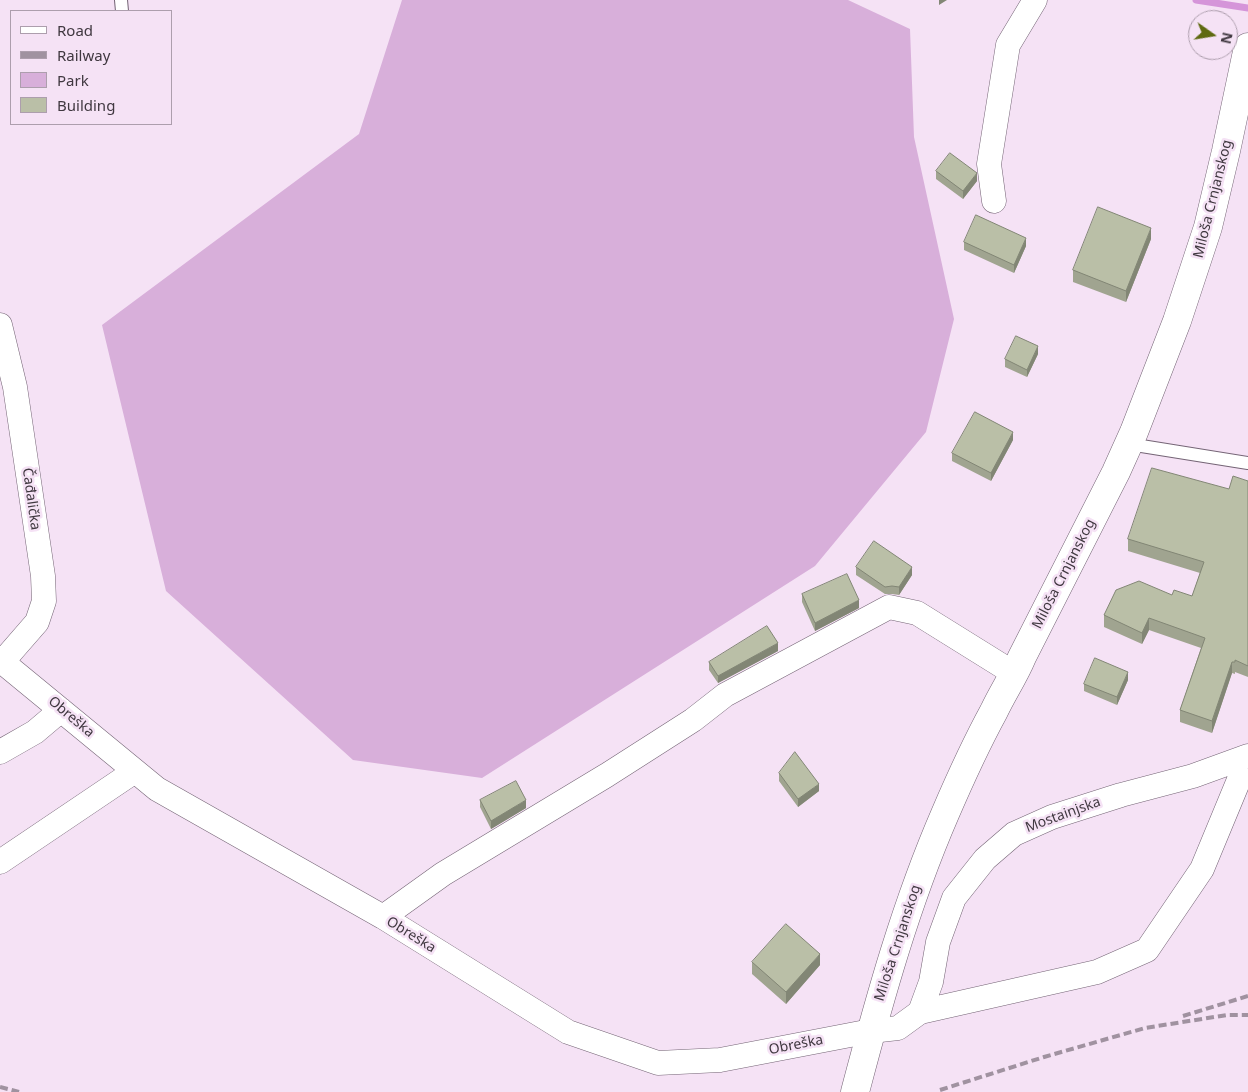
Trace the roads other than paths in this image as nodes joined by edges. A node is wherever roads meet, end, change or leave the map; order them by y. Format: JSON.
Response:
{"nodes":[{"id":1,"x":1036,"y":0,"type":"edge"},
{"id":2,"x":1248,"y":48,"type":"edge"},
{"id":3,"x":994,"y":201,"type":"dead end"},
{"id":4,"x":0,"y":325,"type":"edge"},
{"id":5,"x":1129,"y":444,"type":"junction"},
{"id":6,"x":1248,"y":463,"type":"edge"},
{"id":7,"x":2,"y":661,"type":"edge"},
{"id":8,"x":1014,"y":674,"type":"junction"},
{"id":9,"x":62,"y":710,"type":"junction"},
{"id":10,"x":0,"y":752,"type":"edge"},
{"id":11,"x":1248,"y":757,"type":"edge"},
{"id":12,"x":135,"y":771,"type":"junction"},
{"id":13,"x":0,"y":862,"type":"edge"},
{"id":14,"x":383,"y":917,"type":"junction"},
{"id":15,"x":920,"y":1012,"type":"junction"},
{"id":16,"x":871,"y":1031,"type":"junction"},
{"id":17,"x":855,"y":1092,"type":"edge"}],
"edges":[{"from":1,"to":3,"type":"street"},
{"from":2,"to":5,"type":"main road","name":"Miloša Crnjanskog"},
{"from":4,"to":7,"type":"street","name":"Čađalička"},
{"from":5,"to":6,"type":"lane"},
{"from":5,"to":8,"type":"main road","name":"Miloša Crnjanskog"},
{"from":7,"to":9,"type":"street","name":"Obreška"},
{"from":8,"to":14,"type":"street"},
{"from":8,"to":16,"type":"main road","name":"Miloša Crnjanskog"},
{"from":9,"to":10,"type":"street"},
{"from":9,"to":12,"type":"street","name":"Obreška"},
{"from":11,"to":15,"type":"street","name":"Mostainjska"},
{"from":11,"to":15,"type":"street"},
{"from":12,"to":13,"type":"street"},
{"from":12,"to":14,"type":"street","name":"Obreška"},
{"from":14,"to":16,"type":"street","name":"Obreška"},
{"from":15,"to":16,"type":"street"},
{"from":16,"to":17,"type":"main road","name":"Miloša Crnjanskog"}]}
